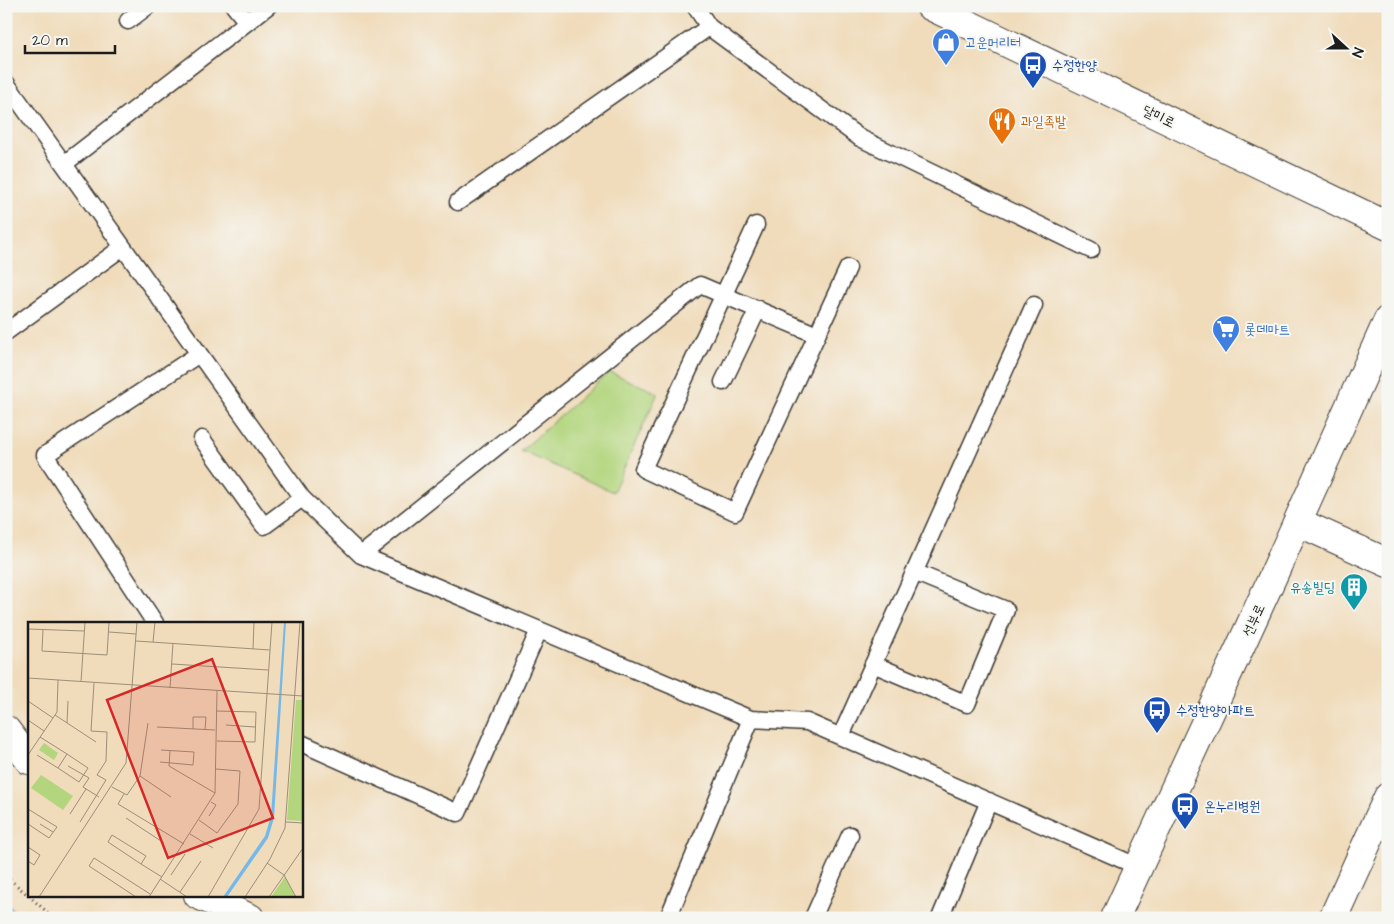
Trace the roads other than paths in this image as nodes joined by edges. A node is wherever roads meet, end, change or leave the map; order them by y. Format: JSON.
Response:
{"nodes":[{"id":1,"x":148,"y":6,"type":"edge"},
{"id":2,"x":234,"y":6,"type":"edge"},
{"id":3,"x":268,"y":6,"type":"edge"},
{"id":4,"x":695,"y":6,"type":"edge"},
{"id":5,"x":930,"y":6,"type":"edge"},
{"id":6,"x":128,"y":21,"type":"dead end"},
{"id":7,"x":247,"y":22,"type":"junction"},
{"id":8,"x":709,"y":27,"type":"junction"},
{"id":9,"x":6,"y":83,"type":"edge"},
{"id":10,"x":64,"y":164,"type":"junction"},
{"id":11,"x":458,"y":202,"type":"dead end"},
{"id":12,"x":756,"y":225,"type":"dead end"},
{"id":13,"x":1388,"y":226,"type":"edge"},
{"id":14,"x":123,"y":247,"type":"junction"},
{"id":15,"x":1091,"y":250,"type":"dead end"},
{"id":16,"x":848,"y":268,"type":"dead end"},
{"id":17,"x":724,"y":295,"type":"junction"},
{"id":18,"x":1034,"y":305,"type":"dead end"},
{"id":19,"x":758,"y":309,"type":"junction"},
{"id":20,"x":1388,"y":320,"type":"edge"},
{"id":21,"x":6,"y":332,"type":"edge"},
{"id":22,"x":817,"y":334,"type":"junction"},
{"id":23,"x":198,"y":354,"type":"junction"},
{"id":24,"x":723,"y":382,"type":"dead end"},
{"id":25,"x":202,"y":439,"type":"dead end"},
{"id":26,"x":302,"y":498,"type":"junction"},
{"id":27,"x":1298,"y":522,"type":"junction"},
{"id":28,"x":361,"y":555,"type":"junction"},
{"id":29,"x":1388,"y":563,"type":"edge"},
{"id":30,"x":914,"y":572,"type":"junction"},
{"id":31,"x":154,"y":622,"type":"edge"},
{"id":32,"x":539,"y":630,"type":"junction"},
{"id":33,"x":873,"y":664,"type":"junction"},
{"id":34,"x":750,"y":719,"type":"junction"},
{"id":35,"x":6,"y":730,"type":"edge"},
{"id":36,"x":841,"y":736,"type":"junction"},
{"id":37,"x":302,"y":743,"type":"edge"},
{"id":38,"x":28,"y":759,"type":"edge"},
{"id":39,"x":1388,"y":797,"type":"edge"},
{"id":40,"x":989,"y":801,"type":"junction"},
{"id":41,"x":850,"y":835,"type":"dead end"},
{"id":42,"x":1139,"y":867,"type":"junction"},
{"id":43,"x":200,"y":896,"type":"edge"},
{"id":44,"x":250,"y":918,"type":"edge"},
{"id":45,"x":668,"y":918,"type":"edge"},
{"id":46,"x":813,"y":918,"type":"edge"},
{"id":47,"x":940,"y":918,"type":"edge"},
{"id":48,"x":1115,"y":918,"type":"edge"},
{"id":49,"x":1333,"y":918,"type":"edge"}],
"edges":[{"from":1,"to":6,"type":"lane"},
{"from":2,"to":7,"type":"lane"},
{"from":3,"to":7,"type":"lane"},
{"from":4,"to":8,"type":"lane"},
{"from":5,"to":13,"type":"street","name":"달미로"},
{"from":7,"to":10,"type":"lane"},
{"from":8,"to":11,"type":"lane"},
{"from":8,"to":15,"type":"lane"},
{"from":9,"to":10,"type":"lane"},
{"from":10,"to":14,"type":"lane"},
{"from":12,"to":17,"type":"lane"},
{"from":14,"to":21,"type":"lane"},
{"from":14,"to":23,"type":"lane"},
{"from":16,"to":22,"type":"lane"},
{"from":17,"to":19,"type":"lane"},
{"from":17,"to":22,"type":"lane"},
{"from":17,"to":28,"type":"lane"},
{"from":18,"to":30,"type":"lane"},
{"from":19,"to":22,"type":"lane"},
{"from":19,"to":24,"type":"lane"},
{"from":20,"to":27,"type":"street","name":"선부로"},
{"from":23,"to":26,"type":"lane"},
{"from":23,"to":31,"type":"lane"},
{"from":25,"to":26,"type":"lane"},
{"from":26,"to":28,"type":"lane"},
{"from":27,"to":29,"type":"street"},
{"from":27,"to":42,"type":"street","name":"선부로"},
{"from":28,"to":32,"type":"lane"},
{"from":30,"to":33,"type":"lane"},
{"from":30,"to":33,"type":"lane"},
{"from":32,"to":34,"type":"lane"},
{"from":32,"to":37,"type":"lane"},
{"from":33,"to":36,"type":"lane"},
{"from":34,"to":36,"type":"lane"},
{"from":34,"to":45,"type":"lane"},
{"from":35,"to":38,"type":"street"},
{"from":36,"to":40,"type":"lane"},
{"from":39,"to":49,"type":"street"},
{"from":40,"to":42,"type":"lane"},
{"from":40,"to":47,"type":"lane"},
{"from":41,"to":46,"type":"lane"},
{"from":42,"to":48,"type":"street","name":"선부로"},
{"from":43,"to":44,"type":"street"}]}
